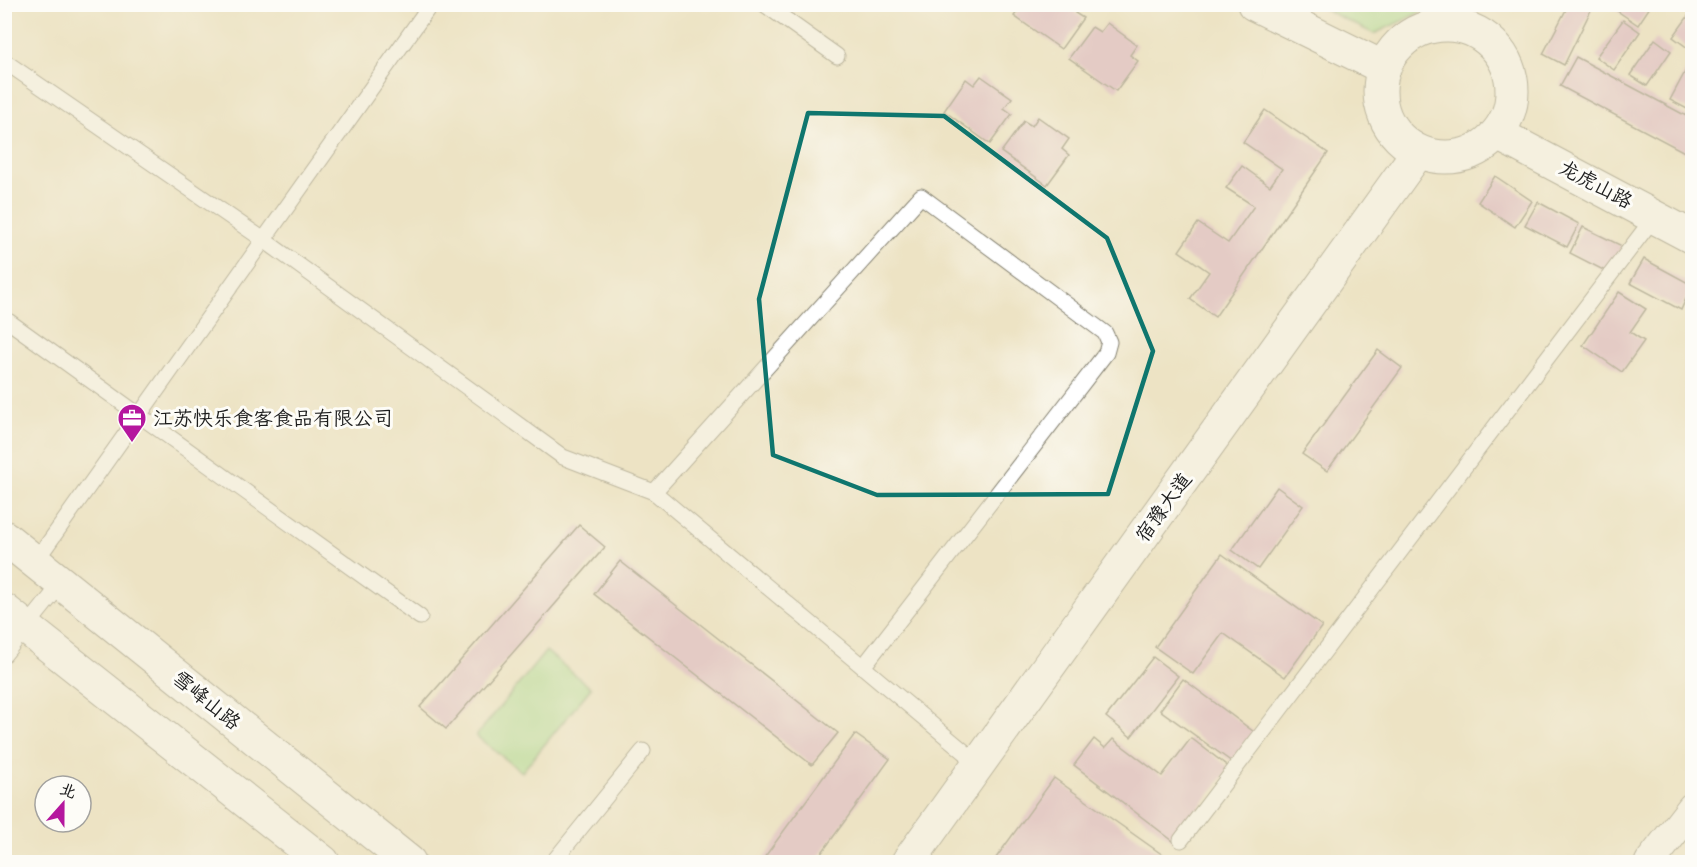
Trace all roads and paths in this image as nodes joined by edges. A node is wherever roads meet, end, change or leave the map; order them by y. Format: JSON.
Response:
{"nodes":[{"id":1,"x":431,"y":4,"type":"edge"},
{"id":2,"x":764,"y":4,"type":"edge"},
{"id":3,"x":1254,"y":4,"type":"edge"},
{"id":4,"x":1471,"y":16,"type":"edge"},
{"id":5,"x":837,"y":56,"type":"dead end"},
{"id":6,"x":4,"y":62,"type":"edge"},
{"id":7,"x":1384,"y":68,"type":"junction"},
{"id":8,"x":1498,"y":134,"type":"junction"},
{"id":9,"x":1418,"y":152,"type":"junction"},
{"id":10,"x":1655,"y":216,"type":"junction"},
{"id":11,"x":1692,"y":237,"type":"edge"},
{"id":12,"x":264,"y":240,"type":"junction"},
{"id":13,"x":4,"y":318,"type":"edge"},
{"id":14,"x":140,"y":414,"type":"junction"},
{"id":15,"x":654,"y":492,"type":"junction"},
{"id":16,"x":4,"y":537,"type":"edge"},
{"id":17,"x":35,"y":562,"type":"junction"},
{"id":18,"x":61,"y":584,"type":"junction"},
{"id":19,"x":420,"y":616,"type":"dead end"},
{"id":20,"x":16,"y":619,"type":"edge"},
{"id":21,"x":4,"y":655,"type":"edge"},
{"id":22,"x":863,"y":667,"type":"junction"},
{"id":23,"x":642,"y":751,"type":"dead end"},
{"id":24,"x":979,"y":764,"type":"junction"},
{"id":25,"x":1692,"y":808,"type":"edge"},
{"id":26,"x":1181,"y":840,"type":"dead end"},
{"id":27,"x":323,"y":862,"type":"edge"},
{"id":28,"x":409,"y":862,"type":"edge"},
{"id":29,"x":553,"y":862,"type":"edge"},
{"id":30,"x":908,"y":862,"type":"edge"},
{"id":31,"x":1650,"y":862,"type":"edge"}],
"edges":[{"from":1,"to":12,"type":"lane"},
{"from":2,"to":5,"type":"lane"},
{"from":3,"to":7,"type":"street"},
{"from":4,"to":7,"type":"street"},
{"from":4,"to":8,"type":"street"},
{"from":6,"to":12,"type":"lane"},
{"from":7,"to":9,"type":"street"},
{"from":8,"to":9,"type":"street"},
{"from":8,"to":10,"type":"street","name":"龙虎山路"},
{"from":9,"to":24,"type":"street","name":"宿豫大道"},
{"from":10,"to":11,"type":"street","name":"龙虎山路"},
{"from":10,"to":26,"type":"lane"},
{"from":12,"to":14,"type":"lane"},
{"from":12,"to":15,"type":"lane"},
{"from":13,"to":14,"type":"lane"},
{"from":14,"to":17,"type":"lane"},
{"from":14,"to":19,"type":"lane"},
{"from":15,"to":22,"type":"lane"},
{"from":15,"to":22,"type":"lane"},
{"from":16,"to":17,"type":"street","name":"雪峰山路"},
{"from":17,"to":18,"type":"street","name":"雪峰山路"},
{"from":18,"to":20,"type":"lane"},
{"from":18,"to":28,"type":"street","name":"雪峰山路"},
{"from":20,"to":21,"type":"lane"},
{"from":20,"to":27,"type":"street"},
{"from":22,"to":24,"type":"lane"},
{"from":23,"to":29,"type":"lane"},
{"from":24,"to":30,"type":"street","name":"宿豫大道"},
{"from":25,"to":31,"type":"street"}]}
